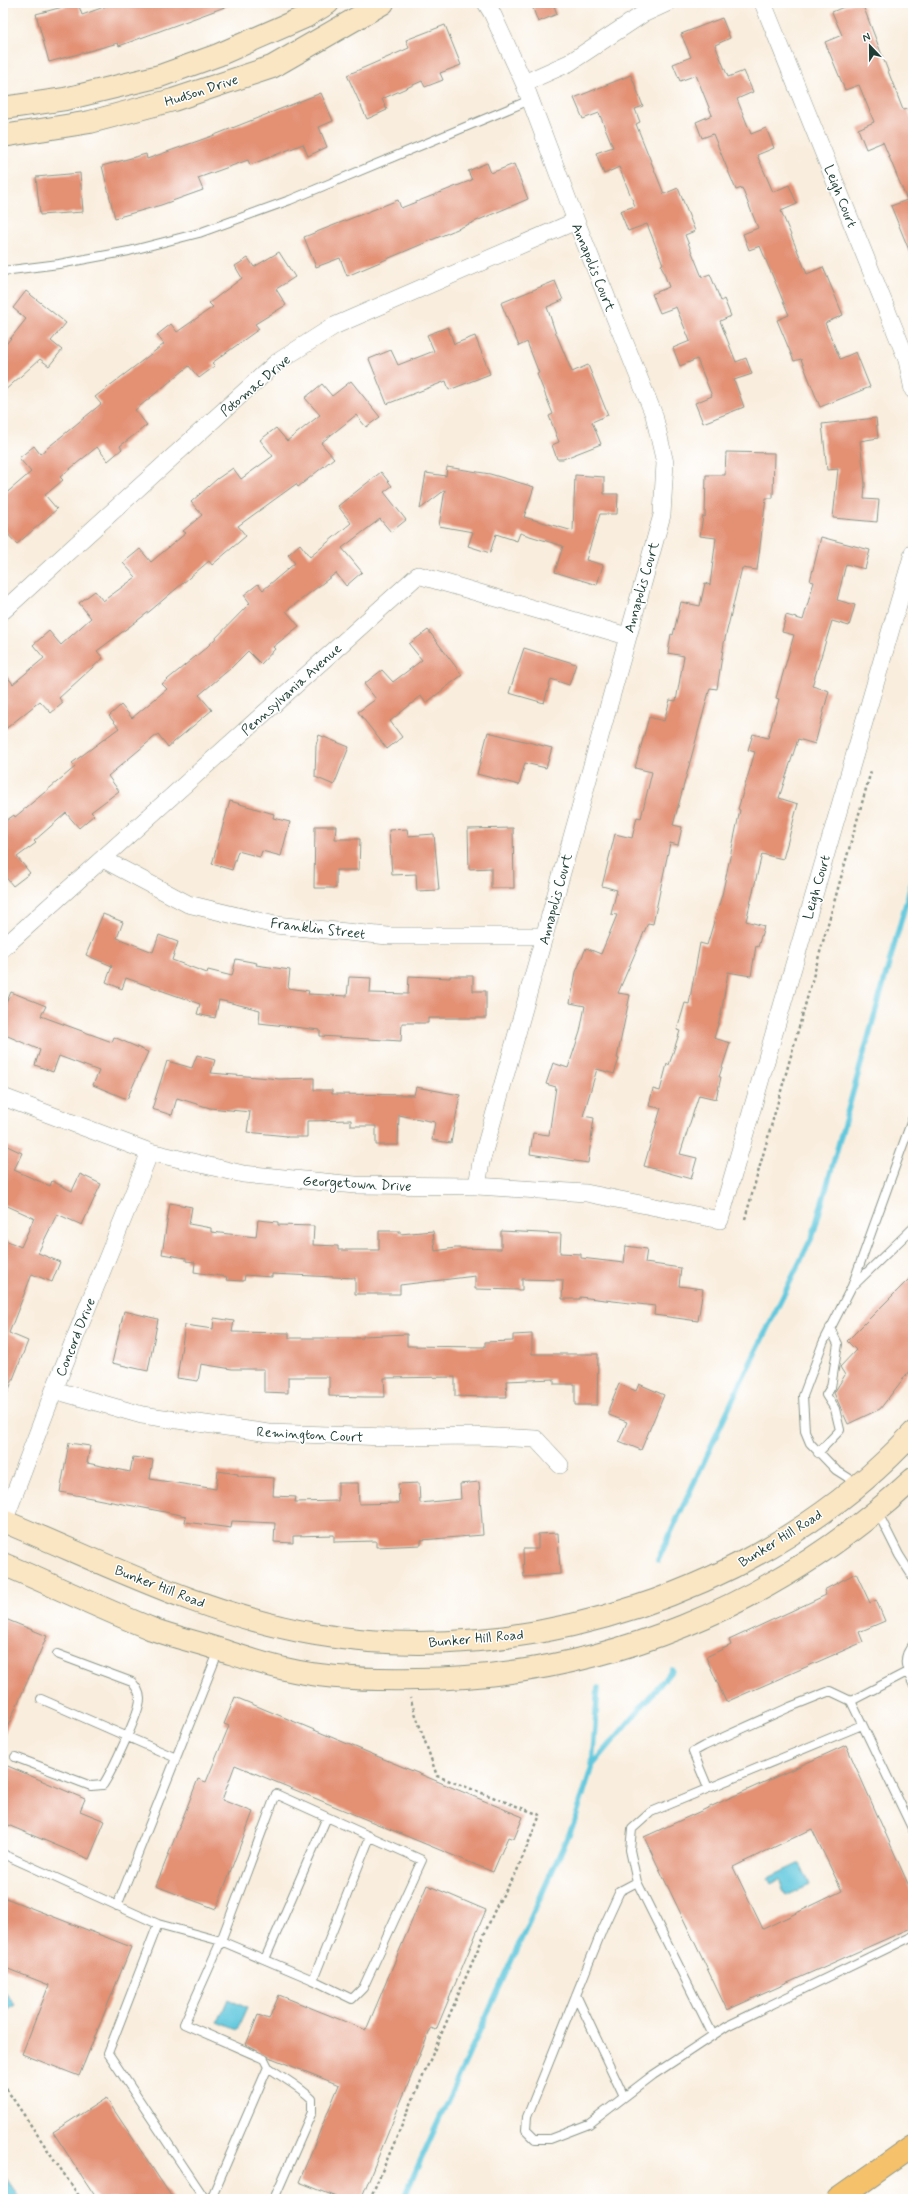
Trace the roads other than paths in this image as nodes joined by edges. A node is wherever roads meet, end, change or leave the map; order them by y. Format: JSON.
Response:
{"nodes":[{"id":1,"x":328,"y":3,"type":"edge"},
{"id":2,"x":383,"y":3,"type":"edge"},
{"id":3,"x":486,"y":3,"type":"edge"},
{"id":4,"x":667,"y":3,"type":"edge"},
{"id":5,"x":763,"y":3,"type":"edge"},
{"id":6,"x":524,"y":82,"type":"junction"},
{"id":7,"x":530,"y":100,"type":"junction"},
{"id":8,"x":3,"y":108,"type":"edge"},
{"id":9,"x":3,"y":136,"type":"edge"},
{"id":10,"x":576,"y":221,"type":"junction"},
{"id":11,"x":3,"y":271,"type":"edge"},
{"id":12,"x":913,"y":390,"type":"edge"},
{"id":13,"x":913,"y":553,"type":"edge"},
{"id":14,"x":3,"y":611,"type":"edge"},
{"id":15,"x":627,"y":636,"type":"junction"},
{"id":16,"x":103,"y":859,"type":"junction"},
{"id":17,"x":545,"y":936,"type":"junction"},
{"id":18,"x":3,"y":948,"type":"edge"},
{"id":19,"x":3,"y":1098,"type":"edge"},
{"id":20,"x":913,"y":1116,"type":"edge"},
{"id":21,"x":150,"y":1152,"type":"junction"},
{"id":22,"x":477,"y":1186,"type":"junction"},
{"id":23,"x":720,"y":1220,"type":"joint"},
{"id":24,"x":913,"y":1228,"type":"edge"},
{"id":25,"x":852,"y":1286,"type":"junction"},
{"id":26,"x":830,"y":1328,"type":"junction"},
{"id":27,"x":54,"y":1390,"type":"junction"},
{"id":28,"x":913,"y":1433,"type":"edge"},
{"id":29,"x":818,"y":1453,"type":"junction"},
{"id":30,"x":560,"y":1465,"type":"dead end"},
{"id":31,"x":913,"y":1479,"type":"edge"},
{"id":32,"x":858,"y":1485,"type":"junction"},
{"id":33,"x":877,"y":1510,"type":"junction"},
{"id":34,"x":3,"y":1522,"type":"edge"},
{"id":35,"x":3,"y":1564,"type":"edge"},
{"id":36,"x":913,"y":1577,"type":"edge"},
{"id":37,"x":913,"y":1645,"type":"edge"},
{"id":38,"x":219,"y":1649,"type":"junction"},
{"id":39,"x":56,"y":1654,"type":"dead end"},
{"id":40,"x":907,"y":1672,"type":"junction"},
{"id":41,"x":913,"y":1684,"type":"edge"},
{"id":42,"x":42,"y":1699,"type":"dead end"},
{"id":43,"x":851,"y":1701,"type":"junction"},
{"id":44,"x":862,"y":1725,"type":"junction"},
{"id":45,"x":126,"y":1737,"type":"junction"},
{"id":46,"x":15,"y":1757,"type":"dead end"},
{"id":47,"x":176,"y":1758,"type":"junction"},
{"id":48,"x":708,"y":1788,"type":"junction"},
{"id":49,"x":327,"y":1817,"type":"junction"},
{"id":50,"x":913,"y":1830,"type":"edge"},
{"id":51,"x":370,"y":1837,"type":"junction"},
{"id":52,"x":3,"y":1854,"type":"edge"},
{"id":53,"x":637,"y":1882,"type":"junction"},
{"id":54,"x":117,"y":1906,"type":"junction"},
{"id":55,"x":158,"y":1924,"type":"junction"},
{"id":56,"x":913,"y":1936,"type":"edge"},
{"id":57,"x":221,"y":1940,"type":"junction"},
{"id":58,"x":266,"y":1959,"type":"junction"},
{"id":59,"x":313,"y":1980,"type":"junction"},
{"id":60,"x":576,"y":1995,"type":"junction"},
{"id":61,"x":713,"y":2035,"type":"junction"},
{"id":62,"x":268,"y":2067,"type":"junction"},
{"id":63,"x":624,"y":2097,"type":"junction"},
{"id":64,"x":913,"y":2146,"type":"edge"},
{"id":65,"x":205,"y":2199,"type":"edge"},
{"id":66,"x":211,"y":2199,"type":"edge"},
{"id":67,"x":274,"y":2199,"type":"edge"},
{"id":68,"x":838,"y":2199,"type":"edge"}],
"edges":[{"from":1,"to":8,"type":"main road","name":"Hudson Drive"},
{"from":2,"to":9,"type":"main road","name":"Hudson Drive"},
{"from":3,"to":6,"type":"street","name":"Annapolis Court"},
{"from":4,"to":6,"type":"street"},
{"from":5,"to":12,"type":"street","name":"Leigh Court"},
{"from":6,"to":7,"type":"street","name":"Annapolis Court"},
{"from":7,"to":10,"type":"street","name":"Annapolis Court"},
{"from":7,"to":11,"type":"lane"},
{"from":10,"to":14,"type":"street","name":"Potomac Drive"},
{"from":10,"to":15,"type":"street","name":"Annapolis Court"},
{"from":13,"to":23,"type":"street","name":"Leigh Court"},
{"from":15,"to":16,"type":"street","name":"Pennsylvania Avenue"},
{"from":15,"to":17,"type":"street","name":"Annapolis Court"},
{"from":16,"to":17,"type":"street","name":"Franklin Street"},
{"from":16,"to":18,"type":"street","name":"Pennsylvania Avenue"},
{"from":17,"to":22,"type":"street","name":"Annapolis Court"},
{"from":19,"to":21,"type":"street","name":"Georgetown Drive"},
{"from":20,"to":25,"type":"lane"},
{"from":21,"to":22,"type":"street","name":"Georgetown Drive"},
{"from":21,"to":27,"type":"street","name":"Concord Drive"},
{"from":22,"to":23,"type":"street","name":"Georgetown Drive"},
{"from":24,"to":25,"type":"lane"},
{"from":25,"to":26,"type":"lane"},
{"from":26,"to":29,"type":"lane"},
{"from":26,"to":29,"type":"lane"},
{"from":27,"to":30,"type":"street","name":"Remington Court"},
{"from":27,"to":34,"type":"street","name":"Concord Drive"},
{"from":28,"to":32,"type":"main road","name":"Bunker Hill Road"},
{"from":29,"to":32,"type":"lane"},
{"from":31,"to":33,"type":"main road"},
{"from":32,"to":33,"type":"main road"},
{"from":32,"to":34,"type":"main road","name":"Bunker Hill Road"},
{"from":33,"to":36,"type":"lane"},
{"from":33,"to":38,"type":"main road"},
{"from":35,"to":38,"type":"main road"},
{"from":37,"to":40,"type":"lane"},
{"from":38,"to":47,"type":"lane"},
{"from":39,"to":45,"type":"lane"},
{"from":40,"to":41,"type":"lane"},
{"from":40,"to":43,"type":"lane"},
{"from":42,"to":45,"type":"lane"},
{"from":43,"to":44,"type":"lane"},
{"from":43,"to":48,"type":"lane"},
{"from":44,"to":48,"type":"lane"},
{"from":44,"to":50,"type":"lane"},
{"from":45,"to":46,"type":"lane"},
{"from":45,"to":47,"type":"lane"},
{"from":47,"to":54,"type":"lane"},
{"from":48,"to":53,"type":"lane"},
{"from":49,"to":51,"type":"lane"},
{"from":49,"to":57,"type":"lane"},
{"from":49,"to":58,"type":"lane"},
{"from":51,"to":59,"type":"lane"},
{"from":51,"to":59,"type":"lane"},
{"from":52,"to":54,"type":"lane"},
{"from":53,"to":60,"type":"lane"},
{"from":53,"to":61,"type":"lane"},
{"from":54,"to":55,"type":"lane"},
{"from":55,"to":57,"type":"lane"},
{"from":55,"to":65,"type":"lane"},
{"from":56,"to":61,"type":"lane"},
{"from":57,"to":58,"type":"lane"},
{"from":57,"to":62,"type":"lane"},
{"from":58,"to":59,"type":"lane"},
{"from":60,"to":63,"type":"lane"},
{"from":60,"to":63,"type":"lane"},
{"from":61,"to":63,"type":"lane"},
{"from":62,"to":66,"type":"lane"},
{"from":62,"to":67,"type":"lane"},
{"from":64,"to":68,"type":"highway"}]}
